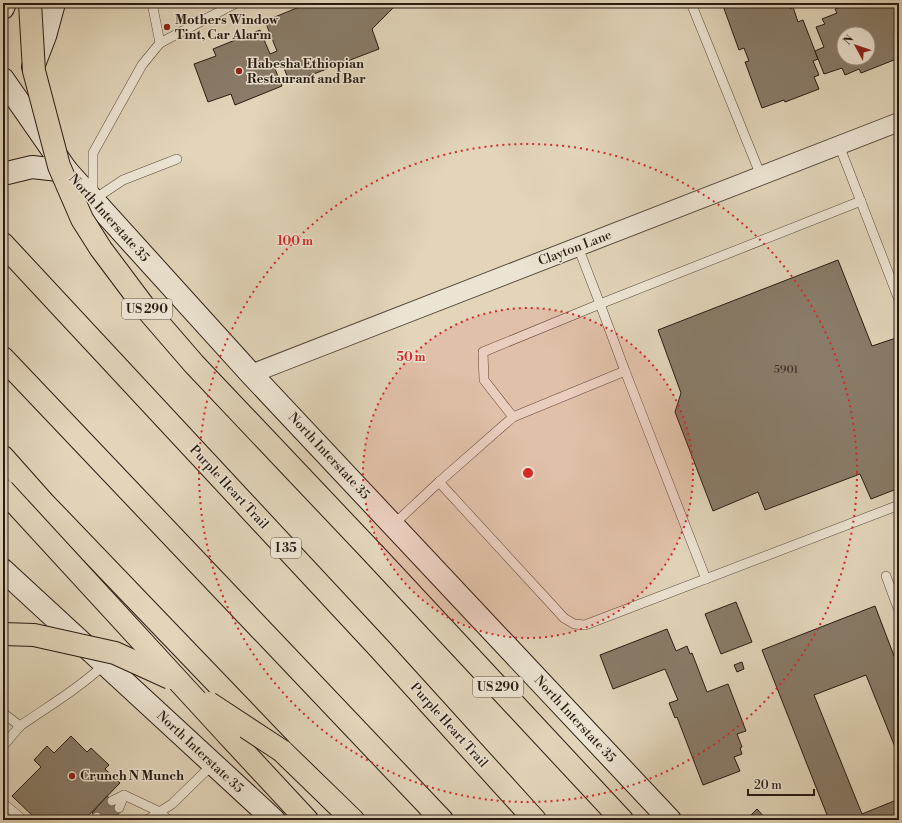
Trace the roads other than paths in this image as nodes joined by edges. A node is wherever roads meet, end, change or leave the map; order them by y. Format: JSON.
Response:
{"nodes":[{"id":1,"x":5,"y":3,"type":"edge"},
{"id":2,"x":30,"y":3,"type":"edge"},
{"id":3,"x":54,"y":3,"type":"edge"},
{"id":4,"x":152,"y":3,"type":"edge"},
{"id":5,"x":236,"y":3,"type":"edge"},
{"id":6,"x":691,"y":3,"type":"edge"},
{"id":7,"x":3,"y":8,"type":"edge"},
{"id":8,"x":160,"y":43,"type":"junction"},
{"id":9,"x":3,"y":79,"type":"edge"},
{"id":10,"x":899,"y":122,"type":"edge"},
{"id":11,"x":840,"y":145,"type":"junction"},
{"id":12,"x":177,"y":159,"type":"dead end"},
{"id":13,"x":67,"y":171,"type":"junction"},
{"id":14,"x":3,"y":174,"type":"edge"},
{"id":15,"x":761,"y":176,"type":"junction"},
{"id":16,"x":93,"y":200,"type":"junction"},
{"id":17,"x":861,"y":201,"type":"junction"},
{"id":18,"x":3,"y":244,"type":"edge"},
{"id":19,"x":578,"y":247,"type":"junction"},
{"id":20,"x":899,"y":300,"type":"edge"},
{"id":21,"x":600,"y":304,"type":"junction"},
{"id":22,"x":4,"y":359,"type":"edge"},
{"id":23,"x":626,"y":371,"type":"junction"},
{"id":24,"x":252,"y":374,"type":"junction"},
{"id":25,"x":513,"y":417,"type":"junction"},
{"id":26,"x":3,"y":457,"type":"edge"},
{"id":27,"x":439,"y":482,"type":"junction"},
{"id":28,"x":3,"y":490,"type":"edge"},
{"id":29,"x":899,"y":505,"type":"edge"},
{"id":30,"x":393,"y":525,"type":"junction"},
{"id":31,"x":3,"y":570,"type":"edge"},
{"id":32,"x":886,"y":576,"type":"dead end"},
{"id":33,"x":706,"y":579,"type":"junction"},
{"id":34,"x":899,"y":612,"type":"edge"},
{"id":35,"x":3,"y":634,"type":"edge"},
{"id":36,"x":105,"y":664,"type":"junction"},
{"id":37,"x":3,"y":713,"type":"edge"},
{"id":38,"x":20,"y":726,"type":"junction"},
{"id":39,"x":3,"y":746,"type":"edge"},
{"id":40,"x":282,"y":751,"type":"junction"},
{"id":41,"x":213,"y":764,"type":"junction"},
{"id":42,"x":3,"y":803,"type":"edge"},
{"id":43,"x":115,"y":804,"type":"dead end"},
{"id":44,"x":160,"y":812,"type":"junction"},
{"id":45,"x":23,"y":820,"type":"edge"},
{"id":46,"x":147,"y":820,"type":"edge"},
{"id":47,"x":168,"y":820,"type":"edge"},
{"id":48,"x":274,"y":820,"type":"edge"},
{"id":49,"x":307,"y":820,"type":"edge"},
{"id":50,"x":353,"y":820,"type":"edge"},
{"id":51,"x":442,"y":820,"type":"edge"},
{"id":52,"x":535,"y":820,"type":"edge"},
{"id":53,"x":622,"y":820,"type":"edge"},
{"id":54,"x":670,"y":820,"type":"edge"}],
"edges":[{"from":1,"to":7,"type":"main road"},
{"from":2,"to":53,"type":"highway","number":"US 290","bridge":true},
{"from":3,"to":13,"type":"main road"},
{"from":4,"to":8,"type":"lane"},
{"from":5,"to":8,"type":"lane"},
{"from":6,"to":15,"type":"lane"},
{"from":8,"to":16,"type":"lane"},
{"from":9,"to":13,"type":"main road","name":"North Interstate 35"},
{"from":10,"to":11,"type":"street","name":"Clayton Lane"},
{"from":11,"to":15,"type":"street","name":"Clayton Lane"},
{"from":11,"to":17,"type":"lane"},
{"from":12,"to":16,"type":"lane"},
{"from":13,"to":14,"type":"main road"},
{"from":13,"to":16,"type":"main road","name":"North Interstate 35"},
{"from":15,"to":19,"type":"street","name":"Clayton Lane"},
{"from":16,"to":24,"type":"main road","name":"North Interstate 35"},
{"from":17,"to":20,"type":"lane"},
{"from":17,"to":21,"type":"lane"},
{"from":18,"to":52,"type":"highway","name":"Purple Heart Trail","number":"I 35"},
{"from":19,"to":21,"type":"lane"},
{"from":19,"to":24,"type":"street","name":"Clayton Lane"},
{"from":21,"to":23,"type":"lane"},
{"from":21,"to":25,"type":"lane"},
{"from":22,"to":51,"type":"highway"},
{"from":23,"to":25,"type":"lane"},
{"from":23,"to":33,"type":"lane"},
{"from":24,"to":30,"type":"main road","name":"North Interstate 35"},
{"from":25,"to":27,"type":"lane"},
{"from":26,"to":40,"type":"highway","bridge":true},
{"from":27,"to":30,"type":"lane"},
{"from":27,"to":33,"type":"lane"},
{"from":28,"to":49,"type":"highway","bridge":true},
{"from":29,"to":33,"type":"lane"},
{"from":30,"to":54,"type":"main road","name":"North Interstate 35"},
{"from":31,"to":36,"type":"main road","name":"North Interstate 35"},
{"from":32,"to":34,"type":"lane"},
{"from":35,"to":40,"type":"highway","bridge":true},
{"from":36,"to":38,"type":"lane"},
{"from":36,"to":41,"type":"main road","name":"North Interstate 35"},
{"from":37,"to":38,"type":"lane"},
{"from":38,"to":39,"type":"lane"},
{"from":40,"to":50,"type":"highway"},
{"from":41,"to":44,"type":"lane"},
{"from":41,"to":48,"type":"main road","name":"North Interstate 35"},
{"from":42,"to":45,"type":"lane"},
{"from":43,"to":44,"type":"lane"},
{"from":44,"to":46,"type":"lane"},
{"from":44,"to":47,"type":"lane"}]}
